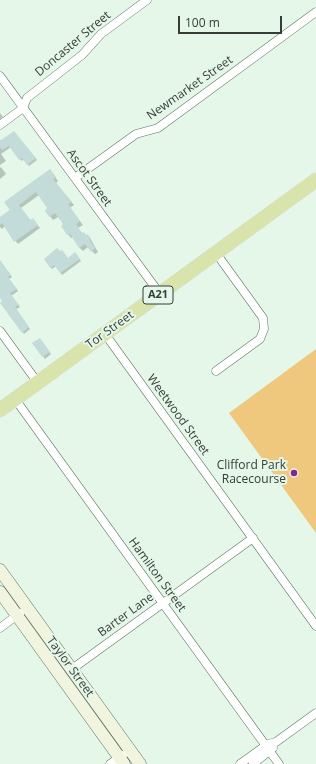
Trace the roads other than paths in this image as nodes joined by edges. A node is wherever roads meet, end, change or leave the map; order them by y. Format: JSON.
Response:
{"nodes":[{"id":1,"x":147,"y":0,"type":"edge"},
{"id":2,"x":316,"y":12,"type":"edge"},
{"id":3,"x":0,"y":76,"type":"edge"},
{"id":4,"x":23,"y":108,"type":"junction"},
{"id":5,"x":0,"y":125,"type":"edge"},
{"id":6,"x":75,"y":178,"type":"junction"},
{"id":7,"x":316,"y":180,"type":"edge"},
{"id":8,"x":216,"y":253,"type":"junction"},
{"id":9,"x":160,"y":294,"type":"junction"},
{"id":10,"x":0,"y":331,"type":"edge"},
{"id":11,"x":105,"y":334,"type":"junction"},
{"id":12,"x":216,"y":371,"type":"dead end"},
{"id":13,"x":38,"y":383,"type":"junction"},
{"id":14,"x":15,"y":399,"type":"junction"},
{"id":15,"x":0,"y":410,"type":"edge"},
{"id":16,"x":253,"y":538,"type":"junction"},
{"id":17,"x":0,"y":570,"type":"edge"},
{"id":18,"x":0,"y":592,"type":"edge"},
{"id":19,"x":163,"y":604,"type":"junction"},
{"id":20,"x":28,"y":608,"type":"junction"},
{"id":21,"x":17,"y":615,"type":"junction"},
{"id":22,"x":316,"y":626,"type":"edge"},
{"id":23,"x":0,"y":628,"type":"edge"},
{"id":24,"x":72,"y":669,"type":"junction"},
{"id":25,"x":316,"y":713,"type":"edge"},
{"id":26,"x":268,"y":749,"type":"junction"},
{"id":27,"x":130,"y":750,"type":"junction"},
{"id":28,"x":118,"y":762,"type":"edge"},
{"id":29,"x":140,"y":764,"type":"edge"},
{"id":30,"x":240,"y":764,"type":"edge"},
{"id":31,"x":253,"y":764,"type":"edge"},
{"id":32,"x":279,"y":764,"type":"edge"}],
"edges":[{"from":1,"to":4,"type":"street","name":"Doncaster Street"},
{"from":2,"to":6,"type":"street","name":"Newmarket Street"},
{"from":3,"to":4,"type":"street","name":"Ascot Street"},
{"from":4,"to":5,"type":"street","name":"Doncaster Street"},
{"from":4,"to":6,"type":"street","name":"Ascot Street"},
{"from":6,"to":9,"type":"street","name":"Ascot Street"},
{"from":7,"to":8,"type":"highway","name":"Tor Street","number":"A21"},
{"from":8,"to":9,"type":"highway","name":"Tor Street","number":"A21"},
{"from":8,"to":12,"type":"street"},
{"from":9,"to":11,"type":"highway","name":"Tor Street","number":"A21"},
{"from":10,"to":13,"type":"street"},
{"from":11,"to":13,"type":"highway","name":"Tor Street","number":"A21"},
{"from":11,"to":16,"type":"street","name":"Weetwood Street"},
{"from":13,"to":14,"type":"highway","name":"Tor Street","number":"A21"},
{"from":14,"to":15,"type":"highway","name":"Tor Street","number":"A21"},
{"from":14,"to":19,"type":"street","name":"Hamilton Street"},
{"from":16,"to":19,"type":"street","name":"Barter Lane"},
{"from":16,"to":22,"type":"street","name":"Weetwood Street"},
{"from":17,"to":20,"type":"main road","name":"Taylor Street"},
{"from":18,"to":21,"type":"main road","name":"Taylor Street"},
{"from":19,"to":24,"type":"street","name":"Barter Lane"},
{"from":19,"to":26,"type":"street","name":"Hamilton Street"},
{"from":20,"to":21,"type":"street"},
{"from":20,"to":24,"type":"main road","name":"Taylor Street"},
{"from":21,"to":23,"type":"street"},
{"from":21,"to":28,"type":"main road","name":"Taylor Street"},
{"from":24,"to":27,"type":"main road","name":"Taylor Street"},
{"from":25,"to":26,"type":"street"},
{"from":26,"to":30,"type":"street"},
{"from":26,"to":31,"type":"street"},
{"from":26,"to":32,"type":"street","name":"Hamilton Street"},
{"from":27,"to":28,"type":"street"},
{"from":27,"to":29,"type":"main road","name":"Taylor Street"}]}
